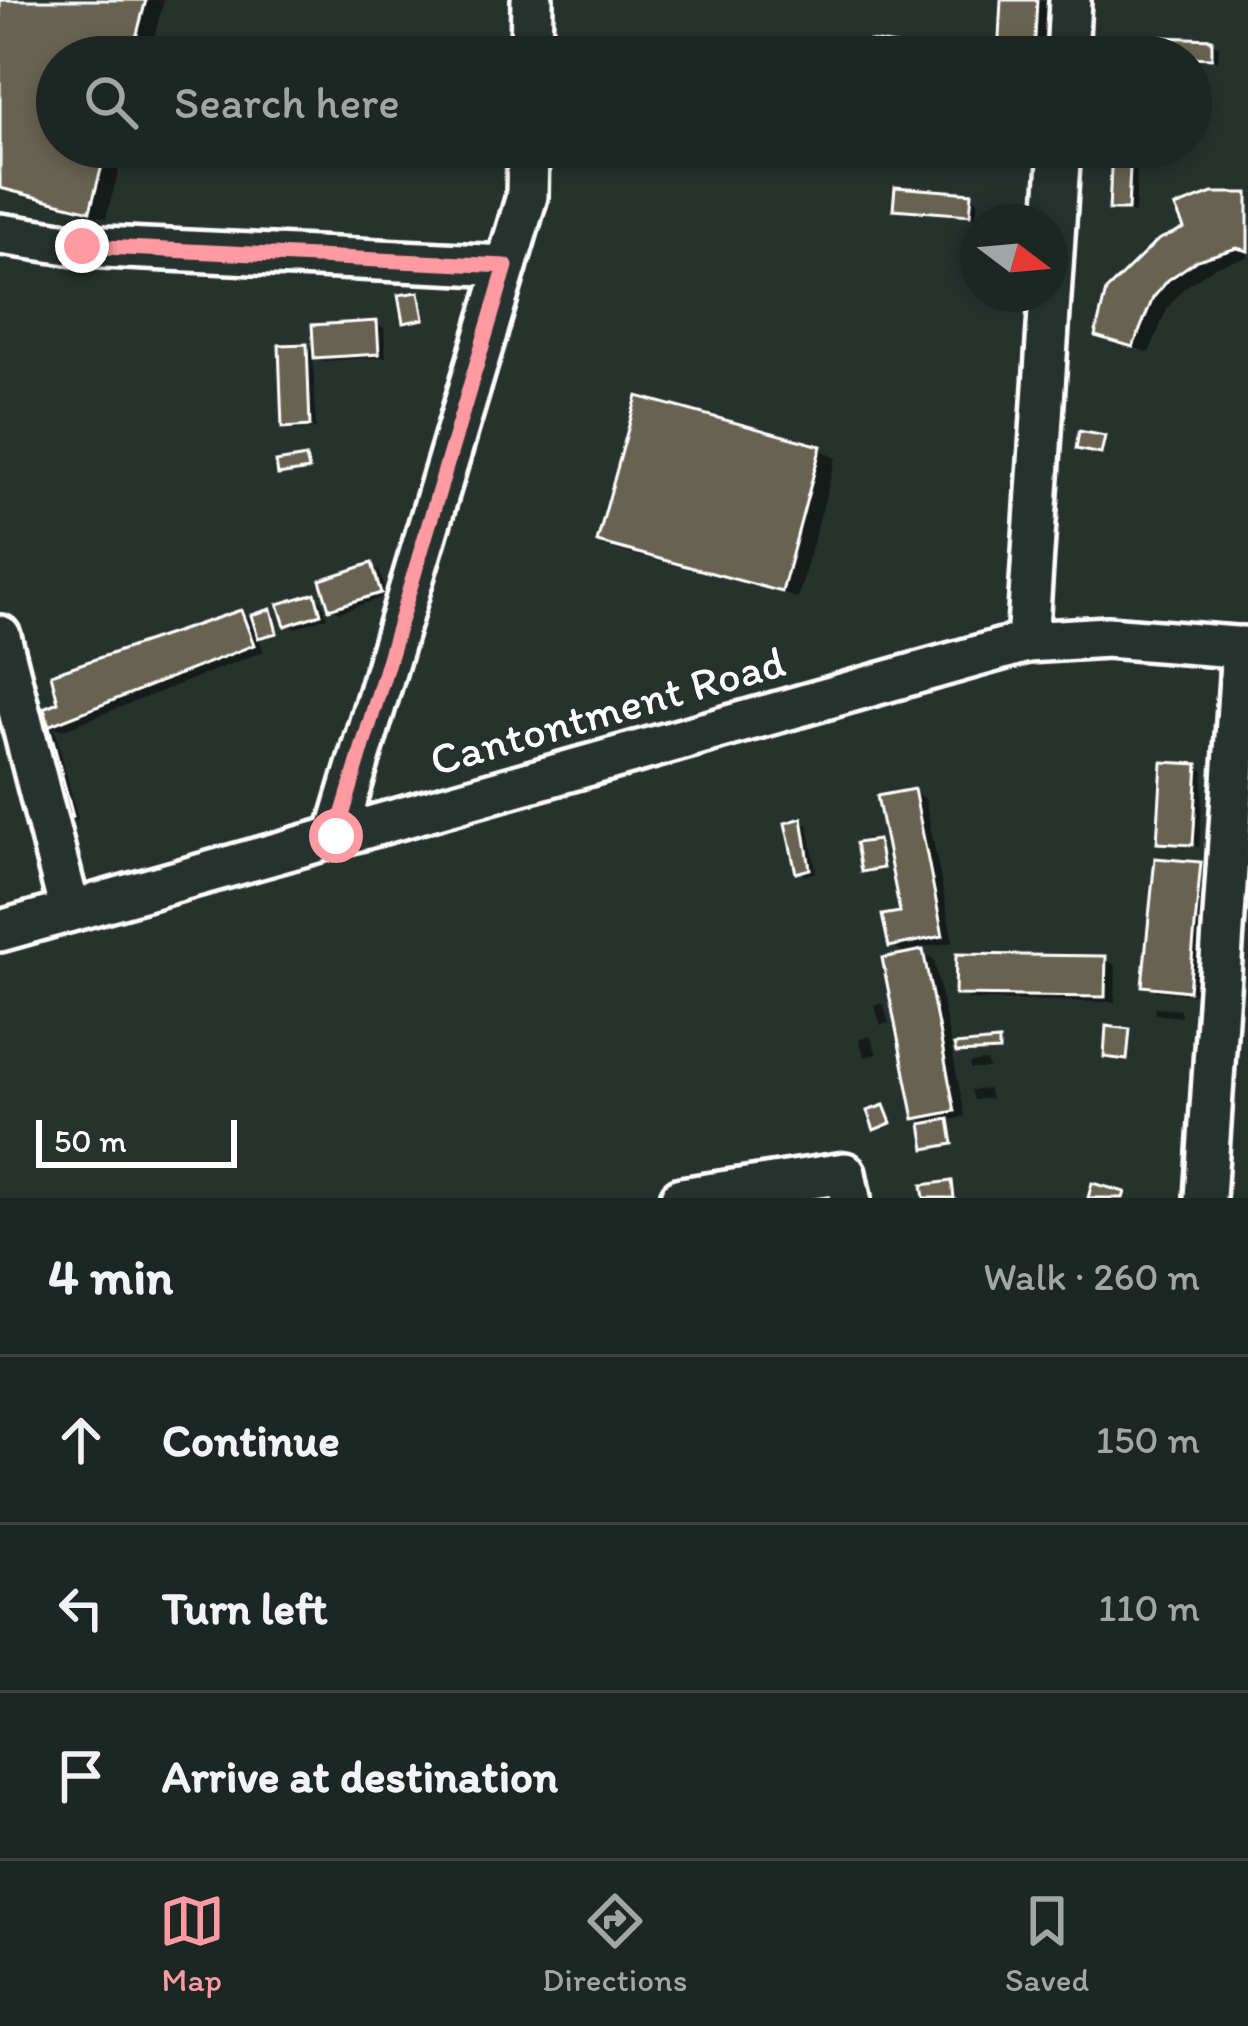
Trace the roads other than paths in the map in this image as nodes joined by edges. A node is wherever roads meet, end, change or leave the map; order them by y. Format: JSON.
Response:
{"nodes":[{"id":1,"x":532,"y":0,"type":"edge"},
{"id":2,"x":1070,"y":0,"type":"edge"},
{"id":3,"x":531,"y":36,"type":"edge"},
{"id":4,"x":1067,"y":36,"type":"edge"},
{"id":5,"x":528,"y":168,"type":"edge"},
{"id":6,"x":1059,"y":168,"type":"edge"},
{"id":7,"x":0,"y":234,"type":"edge"},
{"id":8,"x":506,"y":266,"type":"junction"},
{"id":9,"x":0,"y":636,"type":"edge"},
{"id":10,"x":1027,"y":642,"type":"junction"},
{"id":11,"x":1245,"y":648,"type":"edge"},
{"id":12,"x":336,"y":836,"type":"junction"},
{"id":13,"x":70,"y":911,"type":"junction"},
{"id":14,"x":0,"y":931,"type":"edge"},
{"id":15,"x":681,"y":1198,"type":"edge"},
{"id":16,"x":850,"y":1198,"type":"edge"},
{"id":17,"x":1205,"y":1198,"type":"edge"}],
"edges":[{"from":1,"to":3,"type":"street"},
{"from":2,"to":4,"type":"street"},
{"from":5,"to":8,"type":"street"},
{"from":6,"to":10,"type":"street"},
{"from":7,"to":8,"type":"street"},
{"from":8,"to":12,"type":"street"},
{"from":9,"to":13,"type":"street"},
{"from":10,"to":11,"type":"street","name":"Cantontment Road"},
{"from":10,"to":12,"type":"street","name":"Cantontment Road"},
{"from":11,"to":17,"type":"street"},
{"from":12,"to":13,"type":"street","name":"Cantontment Road"},
{"from":13,"to":14,"type":"street","name":"Cantontment Road"},
{"from":15,"to":16,"type":"street"}]}
